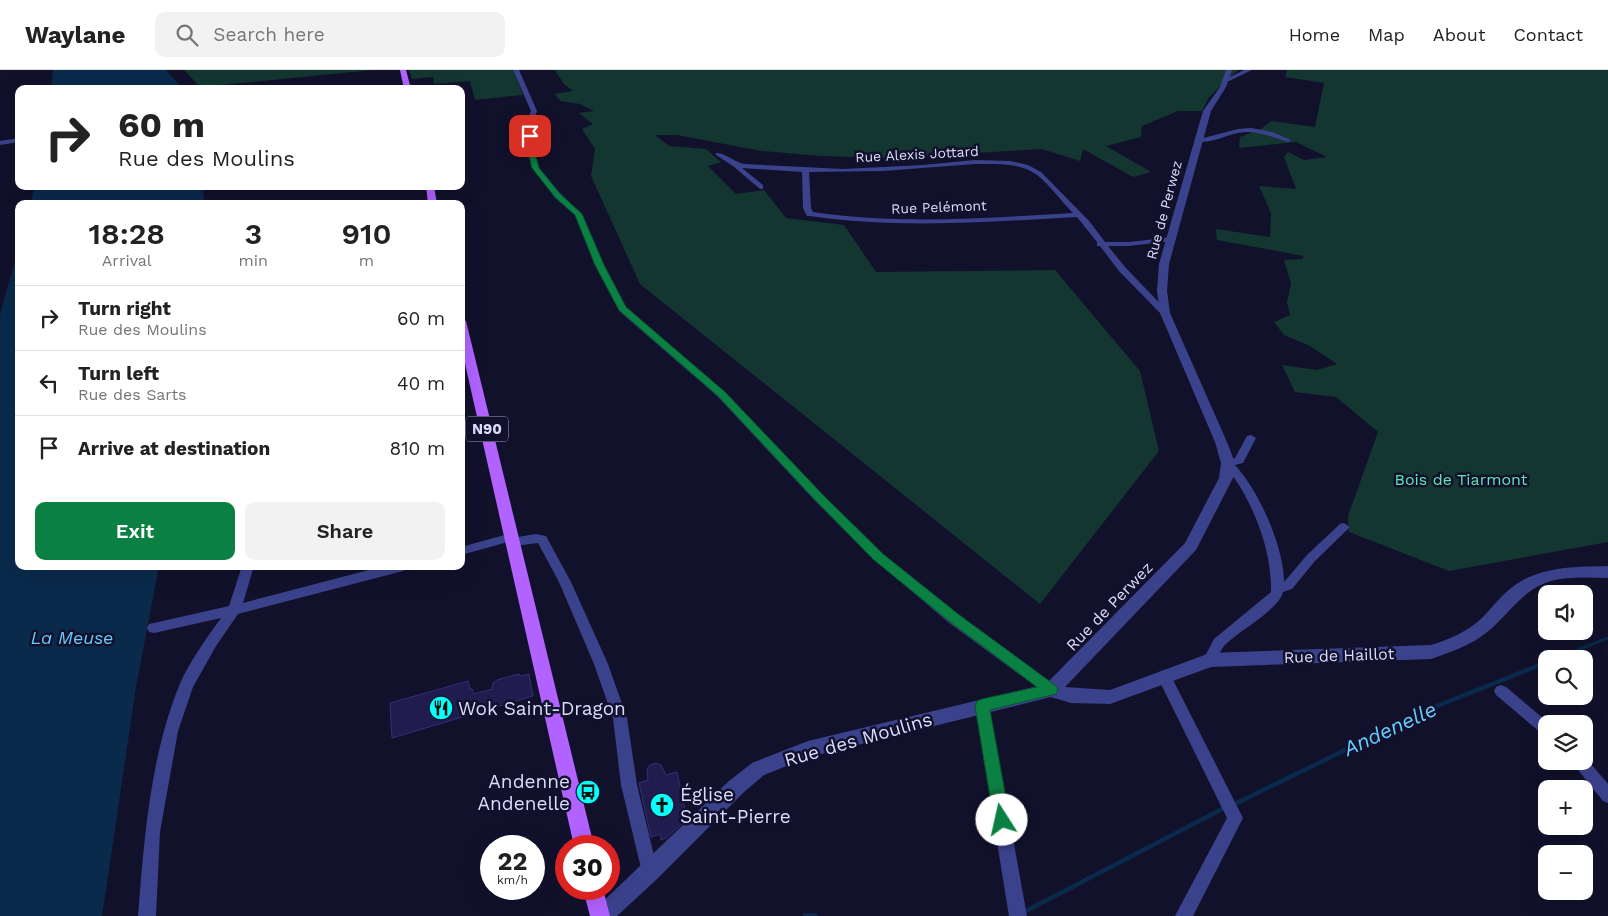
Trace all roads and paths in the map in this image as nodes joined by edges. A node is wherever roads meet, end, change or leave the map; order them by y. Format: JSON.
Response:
{"nodes":[{"id":1,"x":403,"y":70,"type":"edge"},
{"id":2,"x":516,"y":70,"type":"edge"},
{"id":3,"x":1249,"y":70,"type":"edge"},
{"id":4,"x":1228,"y":75,"type":"edge"},
{"id":5,"x":407,"y":85,"type":"edge"},
{"id":6,"x":1199,"y":140,"type":"junction"},
{"id":7,"x":1288,"y":140,"type":"dead end"},
{"id":8,"x":15,"y":141,"type":"edge"},
{"id":9,"x":0,"y":143,"type":"edge"},
{"id":10,"x":718,"y":154,"type":"dead end"},
{"id":11,"x":736,"y":166,"type":"junction"},
{"id":12,"x":805,"y":170,"type":"junction"},
{"id":13,"x":760,"y":187,"type":"dead end"},
{"id":14,"x":1078,"y":215,"type":"junction"},
{"id":15,"x":1170,"y":239,"type":"junction"},
{"id":16,"x":1100,"y":244,"type":"junction"},
{"id":17,"x":1165,"y":313,"type":"junction"},
{"id":18,"x":465,"y":338,"type":"edge"},
{"id":19,"x":1251,"y":438,"type":"dead end"},
{"id":20,"x":1228,"y":464,"type":"junction"},
{"id":21,"x":1344,"y":527,"type":"dead end"},
{"id":22,"x":513,"y":540,"type":"junction"},
{"id":23,"x":465,"y":550,"type":"edge"},
{"id":24,"x":247,"y":570,"type":"edge"},
{"id":25,"x":388,"y":570,"type":"edge"},
{"id":26,"x":1608,"y":572,"type":"edge"},
{"id":27,"x":1277,"y":589,"type":"junction"},
{"id":28,"x":234,"y":610,"type":"junction"},
{"id":29,"x":154,"y":628,"type":"dead end"},
{"id":30,"x":1210,"y":660,"type":"junction"},
{"id":31,"x":1164,"y":676,"type":"junction"},
{"id":32,"x":1051,"y":690,"type":"junction"},
{"id":33,"x":1501,"y":691,"type":"dead end"},
{"id":34,"x":982,"y":706,"type":"junction"},
{"id":35,"x":1538,"y":722,"type":"edge"},
{"id":36,"x":1587,"y":770,"type":"edge"},
{"id":37,"x":1608,"y":796,"type":"edge"},
{"id":38,"x":581,"y":835,"type":"edge"},
{"id":39,"x":650,"y":872,"type":"junction"},
{"id":40,"x":596,"y":900,"type":"edge"},
{"id":41,"x":147,"y":916,"type":"edge"},
{"id":42,"x":601,"y":916,"type":"edge"},
{"id":43,"x":1018,"y":916,"type":"edge"},
{"id":44,"x":1184,"y":916,"type":"edge"}],
"edges":[{"from":1,"to":5,"type":"main road"},
{"from":2,"to":32,"type":"street"},
{"from":3,"to":4,"type":"street","name":"Rue de Perwez"},
{"from":4,"to":6,"type":"street","name":"Rue de Perwez"},
{"from":6,"to":7,"type":"street"},
{"from":6,"to":15,"type":"street","name":"Rue de Perwez"},
{"from":8,"to":9,"type":"street"},
{"from":10,"to":11,"type":"street"},
{"from":11,"to":12,"type":"street","name":"Rue Alexis Jottard"},
{"from":11,"to":13,"type":"street"},
{"from":12,"to":14,"type":"street","name":"Rue Alexis Jottard"},
{"from":12,"to":14,"type":"street","name":"Rue Pelémont"},
{"from":14,"to":16,"type":"street"},
{"from":15,"to":16,"type":"street"},
{"from":15,"to":17,"type":"street","name":"Rue de Perwez"},
{"from":16,"to":17,"type":"street"},
{"from":17,"to":20,"type":"street","name":"Rue de Perwez"},
{"from":18,"to":22,"type":"main road","number":"N90"},
{"from":19,"to":20,"type":"street"},
{"from":20,"to":27,"type":"street"},
{"from":20,"to":32,"type":"street","name":"Rue de Perwez"},
{"from":21,"to":27,"type":"street"},
{"from":22,"to":23,"type":"street"},
{"from":22,"to":38,"type":"main road","number":"N90"},
{"from":22,"to":39,"type":"street"},
{"from":24,"to":28,"type":"street"},
{"from":25,"to":28,"type":"street"},
{"from":26,"to":30,"type":"street","name":"Rue de Haillot"},
{"from":27,"to":30,"type":"street"},
{"from":28,"to":29,"type":"street"},
{"from":28,"to":41,"type":"street"},
{"from":30,"to":31,"type":"street","name":"Rue de Haillot"},
{"from":31,"to":32,"type":"street","name":"Rue de Haillot"},
{"from":31,"to":44,"type":"street"},
{"from":32,"to":34,"type":"street","name":"Rue des Moulins"},
{"from":33,"to":35,"type":"street"},
{"from":34,"to":39,"type":"street","name":"Rue des Moulins"},
{"from":34,"to":43,"type":"street"},
{"from":36,"to":37,"type":"street"},
{"from":39,"to":42,"type":"street","name":"Rue des Moulins"},
{"from":40,"to":42,"type":"main road"}]}
